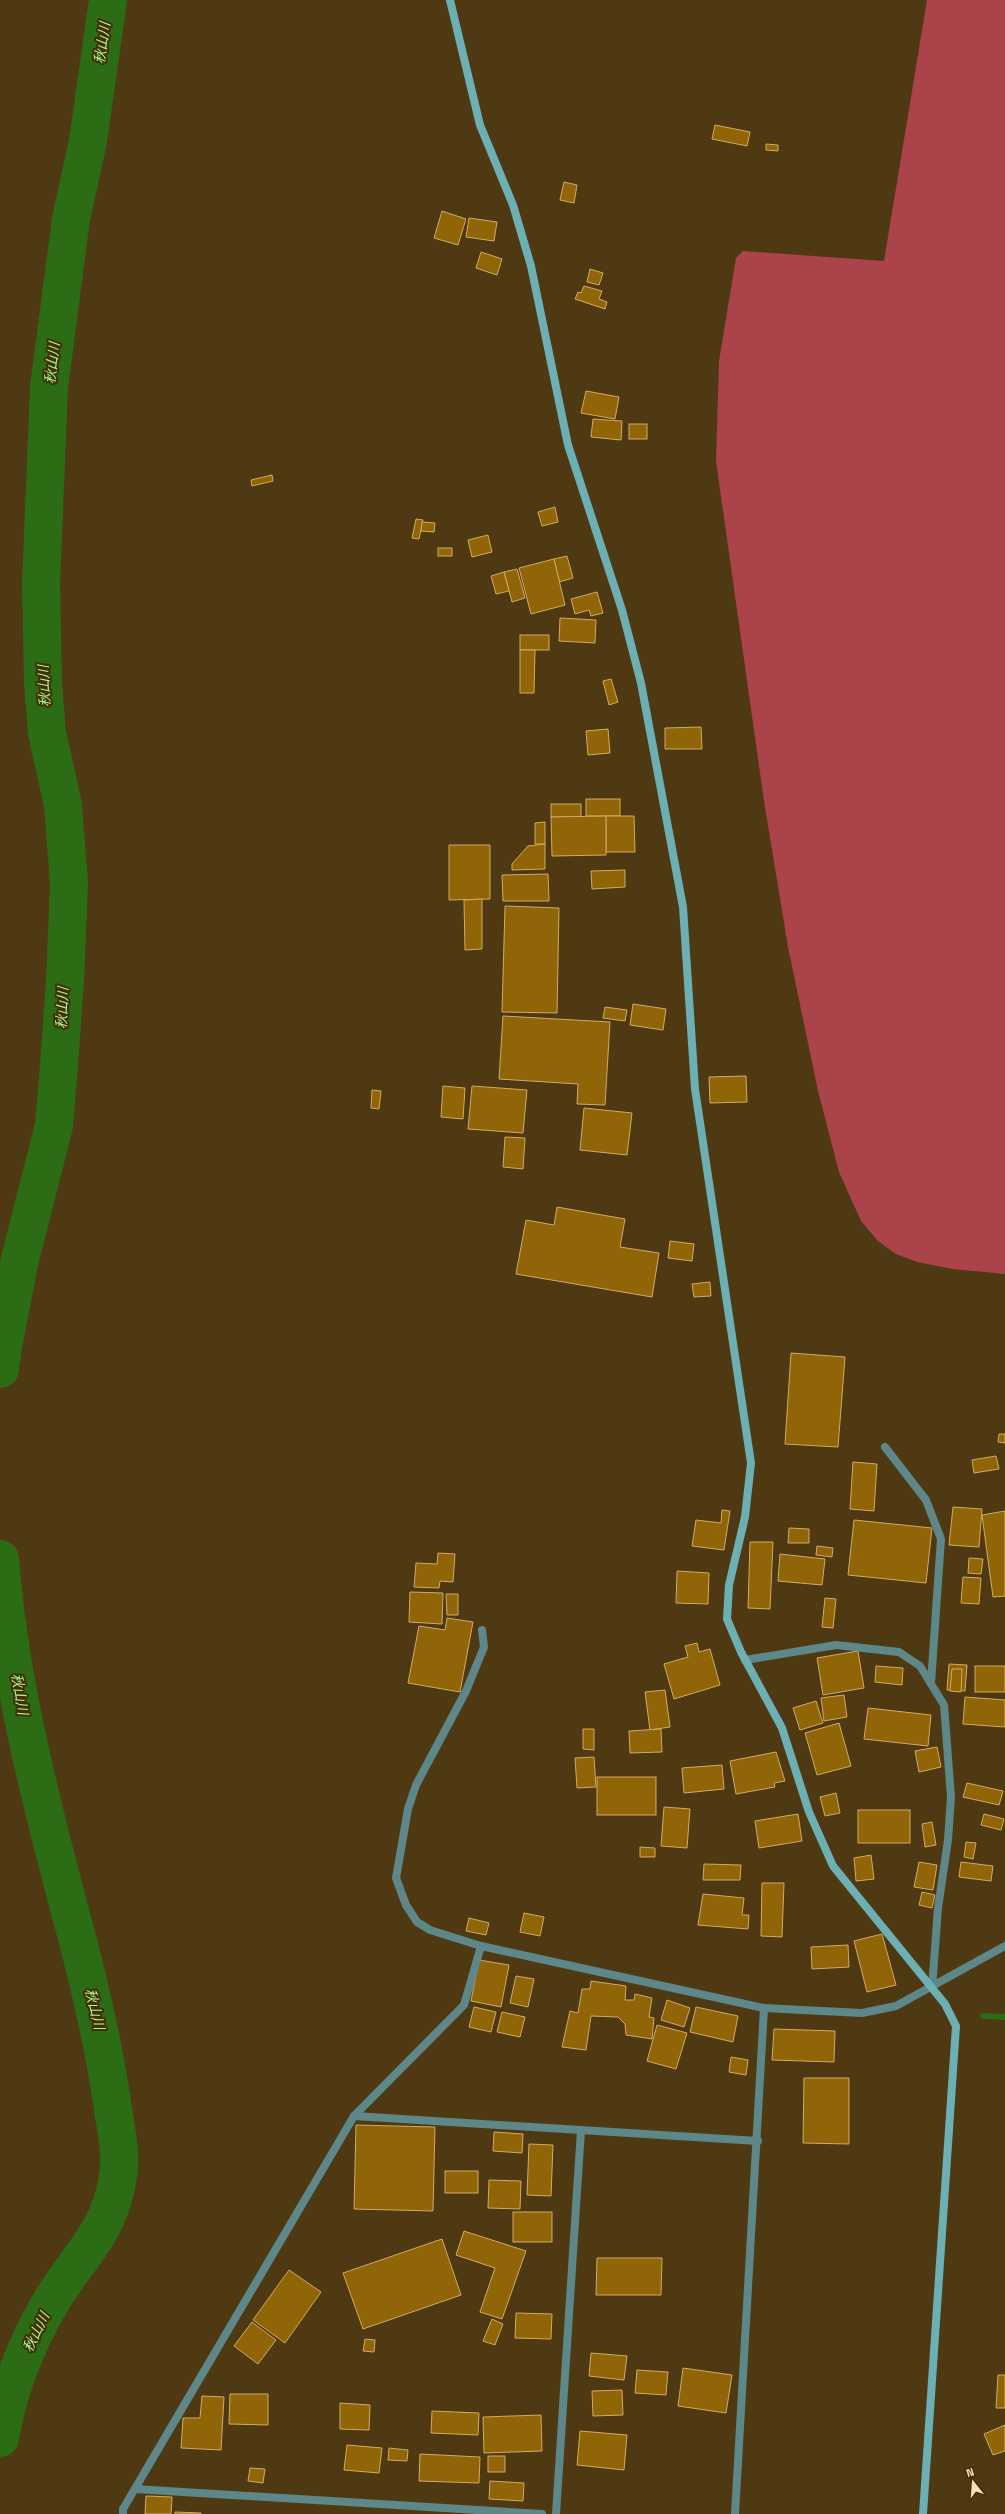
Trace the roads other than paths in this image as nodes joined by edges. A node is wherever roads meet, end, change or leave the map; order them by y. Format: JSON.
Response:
{"nodes":[{"id":1,"x":450,"y":0,"type":"edge"},
{"id":2,"x":885,"y":1447,"type":"dead end"},
{"id":3,"x":482,"y":1630,"type":"dead end"},
{"id":4,"x":745,"y":1660,"type":"junction"},
{"id":5,"x":931,"y":1683,"type":"junction"},
{"id":6,"x":481,"y":1946,"type":"junction"},
{"id":7,"x":1005,"y":1946,"type":"edge"},
{"id":8,"x":932,"y":1988,"type":"junction"},
{"id":9,"x":764,"y":2008,"type":"junction"},
{"id":10,"x":354,"y":2116,"type":"junction"},
{"id":11,"x":581,"y":2130,"type":"junction"},
{"id":12,"x":758,"y":2141,"type":"junction"},
{"id":13,"x":135,"y":2489,"type":"junction"},
{"id":14,"x":440,"y":2511,"type":"edge"},
{"id":15,"x":123,"y":2514,"type":"edge"},
{"id":16,"x":542,"y":2514,"type":"edge"},
{"id":17,"x":556,"y":2514,"type":"edge"},
{"id":18,"x":735,"y":2514,"type":"edge"},
{"id":19,"x":923,"y":2514,"type":"edge"}],
"edges":[{"from":1,"to":4,"type":"street"},
{"from":2,"to":5,"type":"street"},
{"from":3,"to":6,"type":"street"},
{"from":4,"to":5,"type":"street"},
{"from":4,"to":8,"type":"street"},
{"from":5,"to":8,"type":"street"},
{"from":6,"to":9,"type":"street"},
{"from":6,"to":10,"type":"street"},
{"from":7,"to":8,"type":"street"},
{"from":8,"to":9,"type":"street"},
{"from":8,"to":19,"type":"street"},
{"from":9,"to":12,"type":"street"},
{"from":10,"to":11,"type":"street"},
{"from":10,"to":13,"type":"street"},
{"from":11,"to":12,"type":"street"},
{"from":11,"to":17,"type":"street"},
{"from":12,"to":18,"type":"street"},
{"from":13,"to":14,"type":"street"},
{"from":13,"to":15,"type":"street"},
{"from":14,"to":16,"type":"street"}]}
